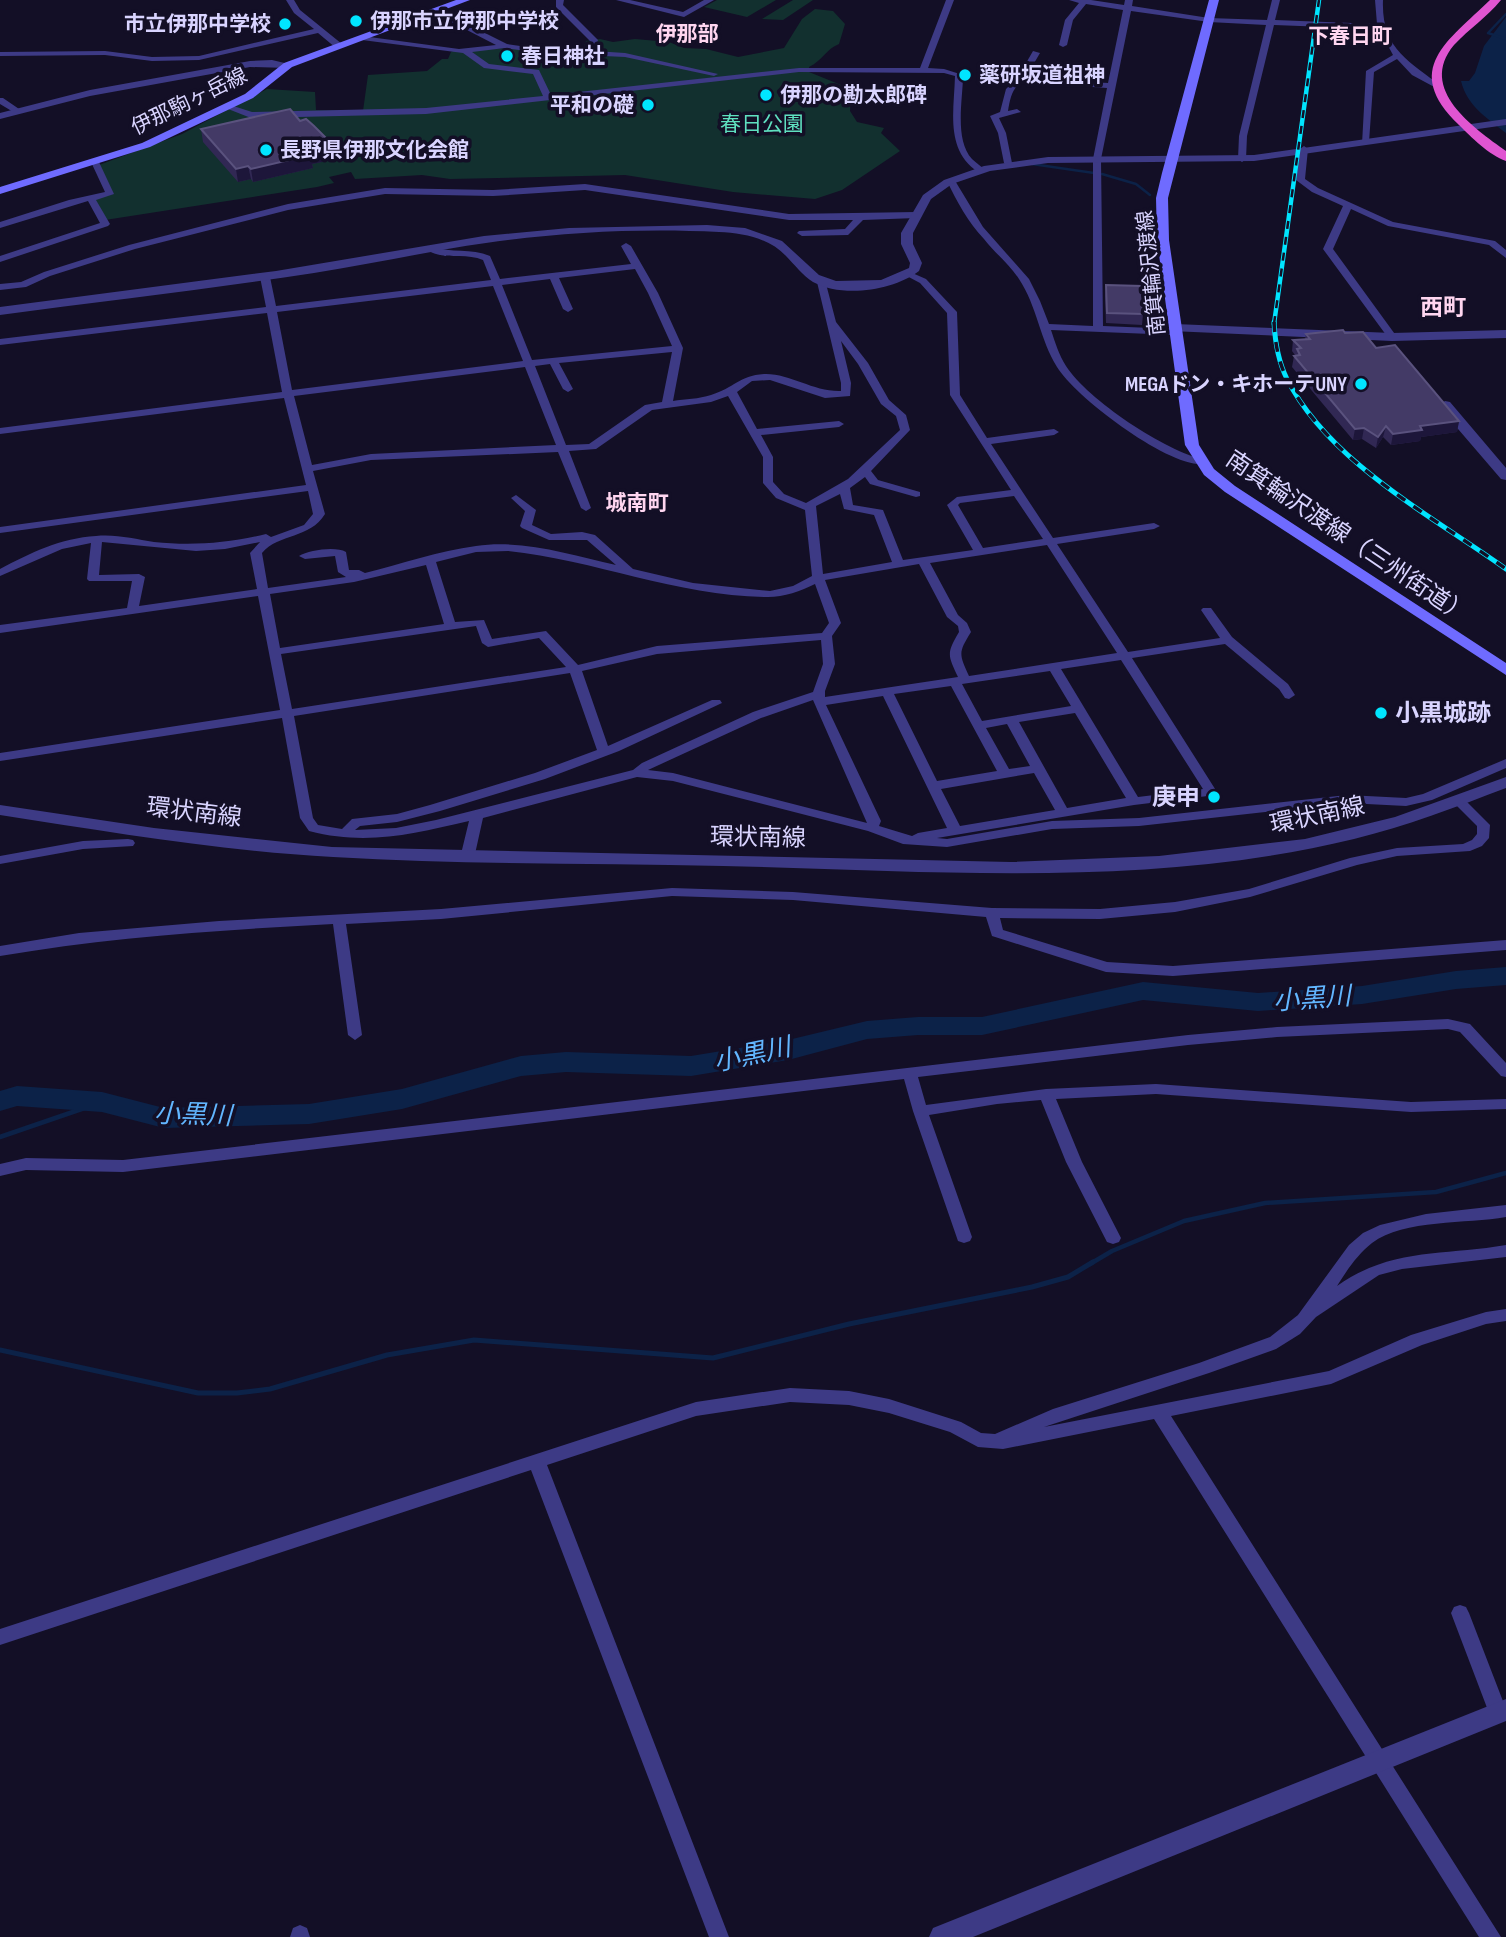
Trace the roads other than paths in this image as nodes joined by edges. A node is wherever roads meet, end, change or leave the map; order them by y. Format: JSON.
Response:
{"nodes":[{"id":1,"x":290,"y":0,"type":"edge"},
{"id":2,"x":465,"y":0,"type":"edge"},
{"id":3,"x":560,"y":0,"type":"edge"},
{"id":4,"x":620,"y":0,"type":"edge"},
{"id":5,"x":710,"y":0,"type":"edge"},
{"id":6,"x":950,"y":0,"type":"edge"},
{"id":7,"x":1073,"y":0,"type":"edge"},
{"id":8,"x":1214,"y":0,"type":"edge"},
{"id":9,"x":1276,"y":0,"type":"edge"},
{"id":10,"x":1379,"y":0,"type":"edge"},
{"id":11,"x":1496,"y":0,"type":"edge"},
{"id":12,"x":1086,"y":1,"type":"edge"},
{"id":13,"x":1128,"y":4,"type":"edge"},
{"id":14,"x":437,"y":11,"type":"junction"},
{"id":15,"x":1209,"y":20,"type":"junction"},
{"id":16,"x":1270,"y":22,"type":"junction"},
{"id":17,"x":1381,"y":27,"type":"junction"},
{"id":18,"x":320,"y":30,"type":"junction"},
{"id":19,"x":362,"y":38,"type":"junction"},
{"id":20,"x":1063,"y":45,"type":"dead end"},
{"id":21,"x":339,"y":46,"type":"junction"},
{"id":22,"x":506,"y":46,"type":"junction"},
{"id":23,"x":466,"y":51,"type":"junction"},
{"id":24,"x":589,"y":52,"type":"junction"},
{"id":25,"x":1035,"y":53,"type":"dead end"},
{"id":26,"x":0,"y":54,"type":"edge"},
{"id":27,"x":1399,"y":55,"type":"junction"},
{"id":28,"x":288,"y":65,"type":"junction"},
{"id":29,"x":923,"y":71,"type":"junction"},
{"id":30,"x":729,"y":77,"type":"junction"},
{"id":31,"x":1021,"y":79,"type":"junction"},
{"id":32,"x":1112,"y":86,"type":"junction"},
{"id":33,"x":1438,"y":87,"type":"junction"},
{"id":34,"x":547,"y":96,"type":"junction"},
{"id":35,"x":0,"y":100,"type":"edge"},
{"id":36,"x":226,"y":107,"type":"junction"},
{"id":37,"x":18,"y":111,"type":"junction"},
{"id":38,"x":1017,"y":112,"type":"dead end"},
{"id":39,"x":1004,"y":114,"type":"junction"},
{"id":40,"x":0,"y":116,"type":"edge"},
{"id":41,"x":1506,"y":122,"type":"edge"},
{"id":42,"x":1471,"y":125,"type":"junction"},
{"id":43,"x":1365,"y":142,"type":"junction"},
{"id":44,"x":1304,"y":149,"type":"junction"},
{"id":45,"x":1506,"y":157,"type":"edge"},
{"id":46,"x":1172,"y":158,"type":"junction"},
{"id":47,"x":1097,"y":159,"type":"junction"},
{"id":48,"x":1242,"y":159,"type":"junction"},
{"id":49,"x":95,"y":162,"type":"junction"},
{"id":50,"x":1008,"y":163,"type":"junction"},
{"id":51,"x":981,"y":170,"type":"junction"},
{"id":52,"x":951,"y":181,"type":"junction"},
{"id":53,"x":0,"y":191,"type":"edge"},
{"id":54,"x":92,"y":198,"type":"junction"},
{"id":55,"x":1349,"y":206,"type":"junction"},
{"id":56,"x":916,"y":215,"type":"junction"},
{"id":57,"x":860,"y":218,"type":"junction"},
{"id":58,"x":0,"y":225,"type":"edge"},
{"id":59,"x":802,"y":233,"type":"dead end"},
{"id":60,"x":626,"y":246,"type":"dead end"},
{"id":61,"x":432,"y":250,"type":"junction"},
{"id":62,"x":1506,"y":255,"type":"edge"},
{"id":63,"x":0,"y":259,"type":"edge"},
{"id":64,"x":636,"y":266,"type":"junction"},
{"id":65,"x":910,"y":275,"type":"junction"},
{"id":66,"x":554,"y":276,"type":"junction"},
{"id":67,"x":265,"y":277,"type":"junction"},
{"id":68,"x":496,"y":282,"type":"junction"},
{"id":69,"x":822,"y":282,"type":"junction"},
{"id":70,"x":0,"y":287,"type":"edge"},
{"id":71,"x":568,"y":309,"type":"dead end"},
{"id":72,"x":270,"y":310,"type":"junction"},
{"id":73,"x":0,"y":311,"type":"edge"},
{"id":74,"x":830,"y":320,"type":"junction"},
{"id":75,"x":1047,"y":327,"type":"junction"},
{"id":76,"x":1098,"y":329,"type":"junction"},
{"id":77,"x":1175,"y":330,"type":"junction"},
{"id":78,"x":1506,"y":334,"type":"edge"},
{"id":79,"x":1389,"y":337,"type":"junction"},
{"id":80,"x":0,"y":342,"type":"edge"},
{"id":81,"x":678,"y":348,"type":"junction"},
{"id":82,"x":1400,"y":353,"type":"edge"},
{"id":83,"x":553,"y":361,"type":"junction"},
{"id":84,"x":530,"y":363,"type":"junction"},
{"id":85,"x":568,"y":389,"type":"dead end"},
{"id":86,"x":731,"y":391,"type":"junction"},
{"id":87,"x":288,"y":394,"type":"junction"},
{"id":88,"x":1436,"y":395,"type":"edge"},
{"id":89,"x":667,"y":403,"type":"junction"},
{"id":90,"x":839,"y":424,"type":"dead end"},
{"id":91,"x":0,"y":430,"type":"edge"},
{"id":92,"x":754,"y":432,"type":"junction"},
{"id":93,"x":1054,"y":432,"type":"dead end"},
{"id":94,"x":985,"y":442,"type":"junction"},
{"id":95,"x":564,"y":450,"type":"junction"},
{"id":96,"x":1201,"y":462,"type":"junction"},
{"id":97,"x":308,"y":469,"type":"junction"},
{"id":98,"x":1503,"y":469,"type":"edge"},
{"id":99,"x":866,"y":471,"type":"junction"},
{"id":100,"x":312,"y":487,"type":"junction"},
{"id":101,"x":844,"y":487,"type":"junction"},
{"id":102,"x":1018,"y":492,"type":"junction"},
{"id":103,"x":916,"y":494,"type":"dead end"},
{"id":104,"x":516,"y":498,"type":"dead end"},
{"id":105,"x":586,"y":508,"type":"dead end"},
{"id":106,"x":810,"y":508,"type":"junction"},
{"id":107,"x":45,"y":525,"type":"junction"},
{"id":108,"x":1154,"y":526,"type":"dead end"},
{"id":109,"x":0,"y":530,"type":"edge"},
{"id":110,"x":294,"y":531,"type":"junction"},
{"id":111,"x":97,"y":539,"type":"junction"},
{"id":112,"x":1049,"y":542,"type":"junction"},
{"id":113,"x":980,"y":552,"type":"junction"},
{"id":114,"x":41,"y":553,"type":"junction"},
{"id":115,"x":305,"y":556,"type":"dead end"},
{"id":116,"x":430,"y":560,"type":"junction"},
{"id":117,"x":923,"y":561,"type":"junction"},
{"id":118,"x":899,"y":564,"type":"junction"},
{"id":119,"x":411,"y":565,"type":"junction"},
{"id":120,"x":630,"y":572,"type":"junction"},
{"id":121,"x":0,"y":573,"type":"edge"},
{"id":122,"x":818,"y":578,"type":"junction"},
{"id":123,"x":263,"y":590,"type":"junction"},
{"id":124,"x":132,"y":610,"type":"junction"},
{"id":125,"x":1207,"y":610,"type":"dead end"},
{"id":126,"x":452,"y":626,"type":"junction"},
{"id":127,"x":0,"y":629,"type":"edge"},
{"id":128,"x":826,"y":636,"type":"junction"},
{"id":129,"x":1228,"y":640,"type":"junction"},
{"id":130,"x":274,"y":652,"type":"junction"},
{"id":131,"x":1124,"y":656,"type":"junction"},
{"id":132,"x":1053,"y":666,"type":"junction"},
{"id":133,"x":575,"y":669,"type":"junction"},
{"id":134,"x":1506,"y":670,"type":"edge"},
{"id":135,"x":960,"y":681,"type":"junction"},
{"id":136,"x":887,"y":692,"type":"junction"},
{"id":137,"x":1289,"y":695,"type":"dead end"},
{"id":138,"x":819,"y":698,"type":"junction"},
{"id":139,"x":716,"y":703,"type":"dead end"},
{"id":140,"x":1080,"y":708,"type":"junction"},
{"id":141,"x":285,"y":713,"type":"junction"},
{"id":142,"x":1011,"y":720,"type":"junction"},
{"id":143,"x":978,"y":725,"type":"junction"},
{"id":144,"x":604,"y":752,"type":"junction"},
{"id":145,"x":0,"y":757,"type":"edge"},
{"id":146,"x":1506,"y":763,"type":"edge"},
{"id":147,"x":1038,"y":769,"type":"junction"},
{"id":148,"x":636,"y":774,"type":"junction"},
{"id":149,"x":1005,"y":775,"type":"junction"},
{"id":150,"x":1506,"y":782,"type":"edge"},
{"id":151,"x":934,"y":786,"type":"junction"},
{"id":152,"x":1457,"y":800,"type":"junction"},
{"id":153,"x":1134,"y":801,"type":"junction"},
{"id":154,"x":0,"y":810,"type":"edge"},
{"id":155,"x":1063,"y":812,"type":"junction"},
{"id":156,"x":477,"y":815,"type":"junction"},
{"id":157,"x":872,"y":828,"type":"junction"},
{"id":158,"x":955,"y":830,"type":"junction"},
{"id":159,"x":344,"y":835,"type":"junction"},
{"id":160,"x":903,"y":840,"type":"junction"},
{"id":161,"x":128,"y":843,"type":"dead end"},
{"id":162,"x":468,"y":854,"type":"junction"},
{"id":163,"x":0,"y":860,"type":"edge"},
{"id":164,"x":992,"y":912,"type":"junction"},
{"id":165,"x":339,"y":920,"type":"junction"},
{"id":166,"x":1506,"y":945,"type":"edge"},
{"id":167,"x":0,"y":951,"type":"edge"},
{"id":168,"x":355,"y":1035,"type":"dead end"},
{"id":169,"x":1506,"y":1072,"type":"edge"},
{"id":170,"x":910,"y":1073,"type":"junction"},
{"id":171,"x":1046,"y":1094,"type":"junction"},
{"id":172,"x":1506,"y":1104,"type":"edge"},
{"id":173,"x":920,"y":1111,"type":"junction"},
{"id":174,"x":0,"y":1170,"type":"edge"},
{"id":175,"x":1506,"y":1211,"type":"edge"},
{"id":176,"x":964,"y":1237,"type":"dead end"},
{"id":177,"x":1113,"y":1238,"type":"dead end"},
{"id":178,"x":1506,"y":1251,"type":"edge"},
{"id":179,"x":1506,"y":1315,"type":"edge"},
{"id":180,"x":1308,"y":1316,"type":"junction"},
{"id":181,"x":1158,"y":1412,"type":"junction"},
{"id":182,"x":995,"y":1441,"type":"junction"},
{"id":183,"x":537,"y":1462,"type":"junction"},
{"id":184,"x":1460,"y":1613,"type":"dead end"},
{"id":185,"x":0,"y":1637,"type":"edge"},
{"id":186,"x":1502,"y":1711,"type":"edge"},
{"id":187,"x":1378,"y":1761,"type":"junction"},
{"id":188,"x":719,"y":1937,"type":"edge"},
{"id":189,"x":942,"y":1937,"type":"edge"},
{"id":190,"x":1491,"y":1937,"type":"edge"}],
"edges":[{"from":1,"to":18,"type":"street"},
{"from":2,"to":14,"type":"main road","name":"伊那駒ヶ岳線"},
{"from":3,"to":24,"type":"street"},
{"from":4,"to":5,"type":"street"},
{"from":6,"to":29,"type":"street"},
{"from":7,"to":12,"type":"street"},
{"from":8,"to":15,"type":"main road","name":"南箕輪沢渡線"},
{"from":9,"to":16,"type":"street"},
{"from":10,"to":17,"type":"street"},
{"from":11,"to":33,"type":"highway"},
{"from":12,"to":13,"type":"street"},
{"from":12,"to":20,"type":"street"},
{"from":13,"to":15,"type":"street"},
{"from":13,"to":32,"type":"street"},
{"from":14,"to":19,"type":"main road","name":"伊那駒ヶ岳線"},
{"from":14,"to":22,"type":"street"},
{"from":15,"to":16,"type":"street"},
{"from":15,"to":46,"type":"main road","name":"南箕輪沢渡線"},
{"from":16,"to":17,"type":"street"},
{"from":16,"to":48,"type":"street"},
{"from":17,"to":27,"type":"street"},
{"from":18,"to":21,"type":"street"},
{"from":18,"to":26,"type":"street"},
{"from":19,"to":21,"type":"main road","name":"伊那駒ヶ岳線"},
{"from":19,"to":23,"type":"street"},
{"from":21,"to":28,"type":"main road","name":"伊那駒ヶ岳線"},
{"from":22,"to":23,"type":"street"},
{"from":22,"to":24,"type":"street"},
{"from":23,"to":34,"type":"street"},
{"from":24,"to":30,"type":"street"},
{"from":25,"to":31,"type":"street"},
{"from":27,"to":33,"type":"street"},
{"from":27,"to":43,"type":"street"},
{"from":28,"to":36,"type":"main road","name":"伊那駒ヶ岳線"},
{"from":28,"to":37,"type":"street"},
{"from":29,"to":30,"type":"street"},
{"from":29,"to":51,"type":"street"},
{"from":30,"to":34,"type":"street"},
{"from":31,"to":32,"type":"street"},
{"from":31,"to":39,"type":"street"},
{"from":32,"to":47,"type":"street"},
{"from":33,"to":42,"type":"highway"},
{"from":34,"to":36,"type":"street"},
{"from":35,"to":37,"type":"street"},
{"from":36,"to":49,"type":"main road","name":"伊那駒ヶ岳線"},
{"from":37,"to":40,"type":"street"},
{"from":38,"to":39,"type":"street"},
{"from":39,"to":50,"type":"street"},
{"from":41,"to":42,"type":"street"},
{"from":42,"to":43,"type":"street"},
{"from":42,"to":45,"type":"highway"},
{"from":43,"to":44,"type":"street"},
{"from":44,"to":48,"type":"street"},
{"from":44,"to":55,"type":"street"},
{"from":46,"to":47,"type":"street"},
{"from":46,"to":48,"type":"street"},
{"from":46,"to":77,"type":"main road","name":"南箕輪沢渡線"},
{"from":47,"to":50,"type":"street"},
{"from":47,"to":76,"type":"street"},
{"from":49,"to":53,"type":"main road","name":"伊那駒ヶ岳線"},
{"from":49,"to":54,"type":"street"},
{"from":50,"to":51,"type":"street"},
{"from":51,"to":52,"type":"street"},
{"from":52,"to":56,"type":"street"},
{"from":52,"to":75,"type":"street"},
{"from":54,"to":58,"type":"street"},
{"from":54,"to":63,"type":"street"},
{"from":55,"to":62,"type":"street"},
{"from":55,"to":79,"type":"street"},
{"from":56,"to":57,"type":"street"},
{"from":56,"to":65,"type":"street"},
{"from":57,"to":59,"type":"street"},
{"from":57,"to":70,"type":"street"},
{"from":60,"to":64,"type":"street"},
{"from":61,"to":67,"type":"street"},
{"from":61,"to":68,"type":"street"},
{"from":61,"to":69,"type":"street"},
{"from":64,"to":66,"type":"street"},
{"from":64,"to":81,"type":"street"},
{"from":65,"to":69,"type":"street"},
{"from":65,"to":94,"type":"street"},
{"from":66,"to":68,"type":"street"},
{"from":66,"to":71,"type":"street"},
{"from":67,"to":72,"type":"street"},
{"from":67,"to":73,"type":"street"},
{"from":68,"to":72,"type":"street"},
{"from":68,"to":84,"type":"street"},
{"from":69,"to":74,"type":"street"},
{"from":72,"to":80,"type":"street"},
{"from":72,"to":87,"type":"street"},
{"from":74,"to":86,"type":"street"},
{"from":74,"to":99,"type":"street"},
{"from":75,"to":76,"type":"street"},
{"from":75,"to":96,"type":"street"},
{"from":76,"to":77,"type":"street"},
{"from":77,"to":79,"type":"street"},
{"from":77,"to":96,"type":"main road","name":"南箕輪沢渡線"},
{"from":78,"to":79,"type":"street"},
{"from":79,"to":82,"type":"street"},
{"from":81,"to":83,"type":"street"},
{"from":81,"to":89,"type":"street"},
{"from":83,"to":84,"type":"street"},
{"from":83,"to":85,"type":"street"},
{"from":84,"to":87,"type":"street"},
{"from":84,"to":95,"type":"street"},
{"from":86,"to":89,"type":"street"},
{"from":86,"to":92,"type":"street"},
{"from":87,"to":91,"type":"street"},
{"from":87,"to":97,"type":"street"},
{"from":88,"to":98,"type":"street"},
{"from":89,"to":95,"type":"street"},
{"from":90,"to":92,"type":"street"},
{"from":92,"to":106,"type":"street"},
{"from":93,"to":94,"type":"street"},
{"from":94,"to":102,"type":"street"},
{"from":95,"to":97,"type":"street"},
{"from":95,"to":105,"type":"street"},
{"from":96,"to":134,"type":"main road","name":"南箕輪沢渡線（三州街道）"},
{"from":97,"to":100,"type":"street"},
{"from":99,"to":101,"type":"street"},
{"from":99,"to":103,"type":"street"},
{"from":100,"to":107,"type":"street"},
{"from":100,"to":110,"type":"street"},
{"from":101,"to":106,"type":"street"},
{"from":101,"to":118,"type":"street"},
{"from":102,"to":112,"type":"street"},
{"from":102,"to":113,"type":"street"},
{"from":104,"to":120,"type":"street"},
{"from":106,"to":122,"type":"street"},
{"from":107,"to":109,"type":"street"},
{"from":107,"to":114,"type":"street"},
{"from":108,"to":112,"type":"street"},
{"from":110,"to":111,"type":"street"},
{"from":110,"to":123,"type":"street"},
{"from":111,"to":114,"type":"street"},
{"from":111,"to":124,"type":"street"},
{"from":112,"to":113,"type":"street"},
{"from":112,"to":131,"type":"street"},
{"from":113,"to":117,"type":"street"},
{"from":114,"to":121,"type":"street"},
{"from":115,"to":119,"type":"street"},
{"from":116,"to":119,"type":"street"},
{"from":116,"to":120,"type":"street"},
{"from":116,"to":126,"type":"street"},
{"from":117,"to":118,"type":"street"},
{"from":117,"to":135,"type":"street"},
{"from":118,"to":122,"type":"street"},
{"from":119,"to":123,"type":"street"},
{"from":120,"to":122,"type":"street"},
{"from":122,"to":128,"type":"street"},
{"from":123,"to":124,"type":"street"},
{"from":123,"to":130,"type":"street"},
{"from":124,"to":127,"type":"street"},
{"from":125,"to":129,"type":"street"},
{"from":126,"to":130,"type":"street"},
{"from":126,"to":133,"type":"street"},
{"from":128,"to":133,"type":"street"},
{"from":128,"to":138,"type":"street"},
{"from":129,"to":131,"type":"street"},
{"from":129,"to":137,"type":"street"},
{"from":130,"to":141,"type":"street"},
{"from":131,"to":132,"type":"street"},
{"from":131,"to":153,"type":"street"},
{"from":132,"to":135,"type":"street"},
{"from":132,"to":140,"type":"street"},
{"from":133,"to":141,"type":"street"},
{"from":133,"to":144,"type":"street"},
{"from":135,"to":136,"type":"street"},
{"from":135,"to":143,"type":"street"},
{"from":136,"to":138,"type":"street"},
{"from":136,"to":151,"type":"street"},
{"from":138,"to":148,"type":"street"},
{"from":138,"to":157,"type":"street"},
{"from":139,"to":144,"type":"street"},
{"from":140,"to":142,"type":"street"},
{"from":140,"to":153,"type":"street"},
{"from":141,"to":145,"type":"street"},
{"from":141,"to":159,"type":"street"},
{"from":142,"to":143,"type":"street"},
{"from":142,"to":147,"type":"street"},
{"from":143,"to":149,"type":"street"},
{"from":144,"to":159,"type":"street"},
{"from":146,"to":160,"type":"street"},
{"from":147,"to":149,"type":"street"},
{"from":147,"to":155,"type":"street"},
{"from":148,"to":156,"type":"street"},
{"from":148,"to":157,"type":"street"},
{"from":149,"to":151,"type":"street"},
{"from":150,"to":152,"type":"street","name":"環状南線"},
{"from":151,"to":158,"type":"street"},
{"from":152,"to":162,"type":"street","name":"環状南線"},
{"from":152,"to":164,"type":"street"},
{"from":153,"to":155,"type":"street"},
{"from":154,"to":162,"type":"street","name":"環状南線"},
{"from":155,"to":158,"type":"street"},
{"from":156,"to":159,"type":"street"},
{"from":156,"to":162,"type":"street"},
{"from":157,"to":160,"type":"street"},
{"from":158,"to":160,"type":"street"},
{"from":161,"to":163,"type":"street"},
{"from":164,"to":165,"type":"street"},
{"from":164,"to":166,"type":"street"},
{"from":165,"to":167,"type":"street"},
{"from":165,"to":168,"type":"street"},
{"from":169,"to":170,"type":"street"},
{"from":170,"to":173,"type":"street"},
{"from":170,"to":174,"type":"street"},
{"from":171,"to":172,"type":"street"},
{"from":171,"to":173,"type":"street"},
{"from":171,"to":177,"type":"street"},
{"from":173,"to":176,"type":"street"},
{"from":175,"to":180,"type":"street"},
{"from":178,"to":180,"type":"street"},
{"from":179,"to":181,"type":"street"},
{"from":180,"to":182,"type":"street"},
{"from":181,"to":182,"type":"street"},
{"from":181,"to":187,"type":"street"},
{"from":182,"to":183,"type":"street"},
{"from":183,"to":185,"type":"street"},
{"from":183,"to":188,"type":"street"},
{"from":184,"to":186,"type":"street"},
{"from":186,"to":187,"type":"street"},
{"from":187,"to":189,"type":"street"},
{"from":187,"to":190,"type":"street"}]}
